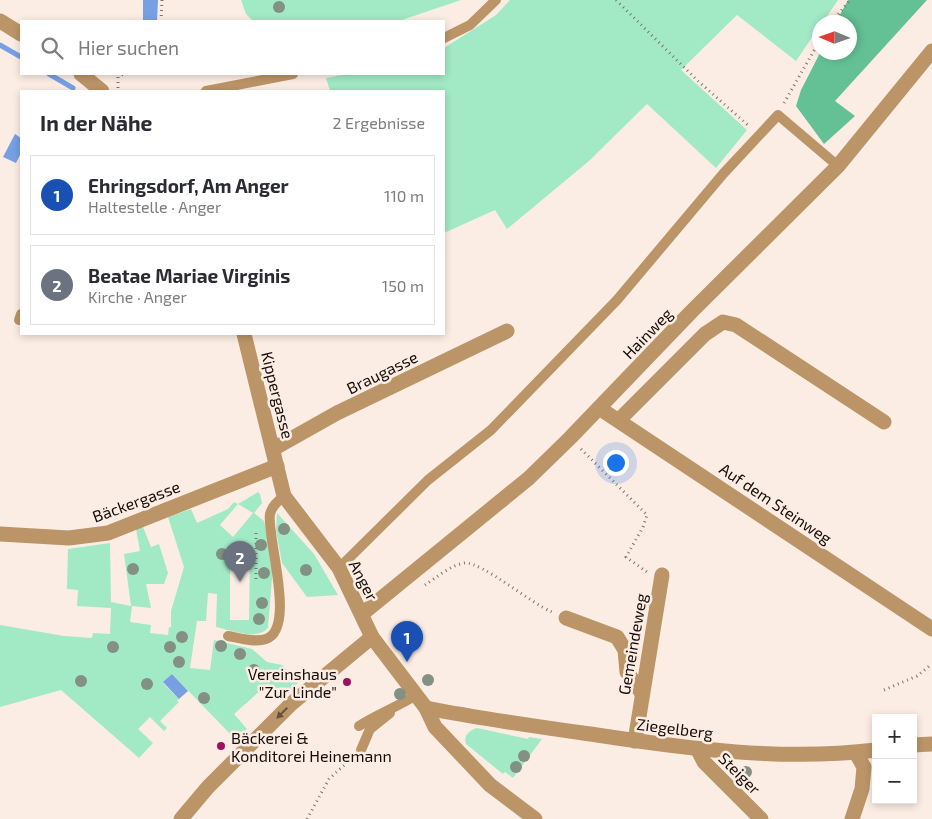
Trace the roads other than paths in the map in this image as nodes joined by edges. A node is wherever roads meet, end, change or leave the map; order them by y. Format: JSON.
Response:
{"nodes":[{"id":1,"x":496,"y":0,"type":"edge"},
{"id":2,"x":0,"y":21,"type":"edge"},
{"id":3,"x":20,"y":33,"type":"edge"},
{"id":4,"x":445,"y":38,"type":"edge"},
{"id":5,"x":932,"y":50,"type":"edge"},
{"id":6,"x":82,"y":75,"type":"edge"},
{"id":7,"x":288,"y":75,"type":"edge"},
{"id":8,"x":101,"y":90,"type":"edge"},
{"id":9,"x":211,"y":90,"type":"edge"},
{"id":10,"x":838,"y":166,"type":"junction"},
{"id":11,"x":507,"y":331,"type":"dead end"},
{"id":12,"x":244,"y":335,"type":"edge"},
{"id":13,"x":600,"y":408,"type":"junction"},
{"id":14,"x":620,"y":420,"type":"junction"},
{"id":15,"x":884,"y":422,"type":"dead end"},
{"id":16,"x":273,"y":449,"type":"junction"},
{"id":17,"x":277,"y":466,"type":"junction"},
{"id":18,"x":284,"y":496,"type":"junction"},
{"id":19,"x":0,"y":534,"type":"edge"},
{"id":20,"x":339,"y":568,"type":"junction"},
{"id":21,"x":661,"y":579,"type":"road end"},
{"id":22,"x":362,"y":614,"type":"junction"},
{"id":23,"x":566,"y":618,"type":"road end"},
{"id":24,"x":932,"y":629,"type":"edge"},
{"id":25,"x":228,"y":636,"type":"dead end"},
{"id":26,"x":372,"y":637,"type":"junction"},
{"id":27,"x":641,"y":692,"type":"junction"},
{"id":28,"x":416,"y":695,"type":"junction"},
{"id":29,"x":396,"y":708,"type":"junction"},
{"id":30,"x":426,"y":708,"type":"junction"},
{"id":31,"x":359,"y":726,"type":"dead end"},
{"id":32,"x":635,"y":741,"type":"junction"},
{"id":33,"x":932,"y":744,"type":"edge"},
{"id":34,"x":917,"y":746,"type":"edge"},
{"id":35,"x":361,"y":750,"type":"road end"},
{"id":36,"x":698,"y":750,"type":"junction"},
{"id":37,"x":872,"y":751,"type":"edge"},
{"id":38,"x":856,"y":753,"type":"junction"},
{"id":39,"x":181,"y":819,"type":"edge"},
{"id":40,"x":535,"y":819,"type":"edge"},
{"id":41,"x":762,"y":819,"type":"edge"},
{"id":42,"x":852,"y":819,"type":"edge"}],
"edges":[{"from":1,"to":4,"type":"lane"},
{"from":2,"to":3,"type":"street"},
{"from":5,"to":10,"type":"street","name":"Hainweg"},
{"from":6,"to":8,"type":"street"},
{"from":7,"to":9,"type":"lane"},
{"from":10,"to":13,"type":"street","name":"Hainweg"},
{"from":10,"to":20,"type":"lane"},
{"from":11,"to":16,"type":"street","name":"Braugasse"},
{"from":12,"to":16,"type":"street","name":"Kippergasse"},
{"from":13,"to":14,"type":"street","name":"Auf dem Steinweg"},
{"from":13,"to":22,"type":"street","name":"Hainweg"},
{"from":14,"to":15,"type":"street"},
{"from":14,"to":24,"type":"street","name":"Auf dem Steinweg"},
{"from":16,"to":17,"type":"street","name":"Kippergasse"},
{"from":17,"to":18,"type":"street","name":"Anger"},
{"from":17,"to":19,"type":"street","name":"Bäckergasse"},
{"from":18,"to":20,"type":"street","name":"Anger"},
{"from":18,"to":25,"type":"lane"},
{"from":20,"to":22,"type":"street","name":"Anger"},
{"from":21,"to":27,"type":"street","name":"Gemeindeweg"},
{"from":22,"to":26,"type":"street","name":"Anger"},
{"from":23,"to":27,"type":"street"},
{"from":26,"to":28,"type":"street","name":"Anger"},
{"from":26,"to":39,"type":"street","one_way":true},
{"from":27,"to":32,"type":"street","name":"Gemeindeweg"},
{"from":28,"to":29,"type":"lane"},
{"from":28,"to":30,"type":"street","name":"Anger"},
{"from":29,"to":31,"type":"lane"},
{"from":29,"to":35,"type":"lane"},
{"from":30,"to":32,"type":"street","name":"Ziegelberg"},
{"from":30,"to":40,"type":"street","name":"Anger"},
{"from":32,"to":36,"type":"street","name":"Ziegelberg"},
{"from":33,"to":34,"type":"street"},
{"from":36,"to":38,"type":"street","name":"Ziegelberg"},
{"from":36,"to":41,"type":"street","name":"Steiger"},
{"from":37,"to":38,"type":"street","name":"Ziegelberg"},
{"from":38,"to":42,"type":"street"}]}
